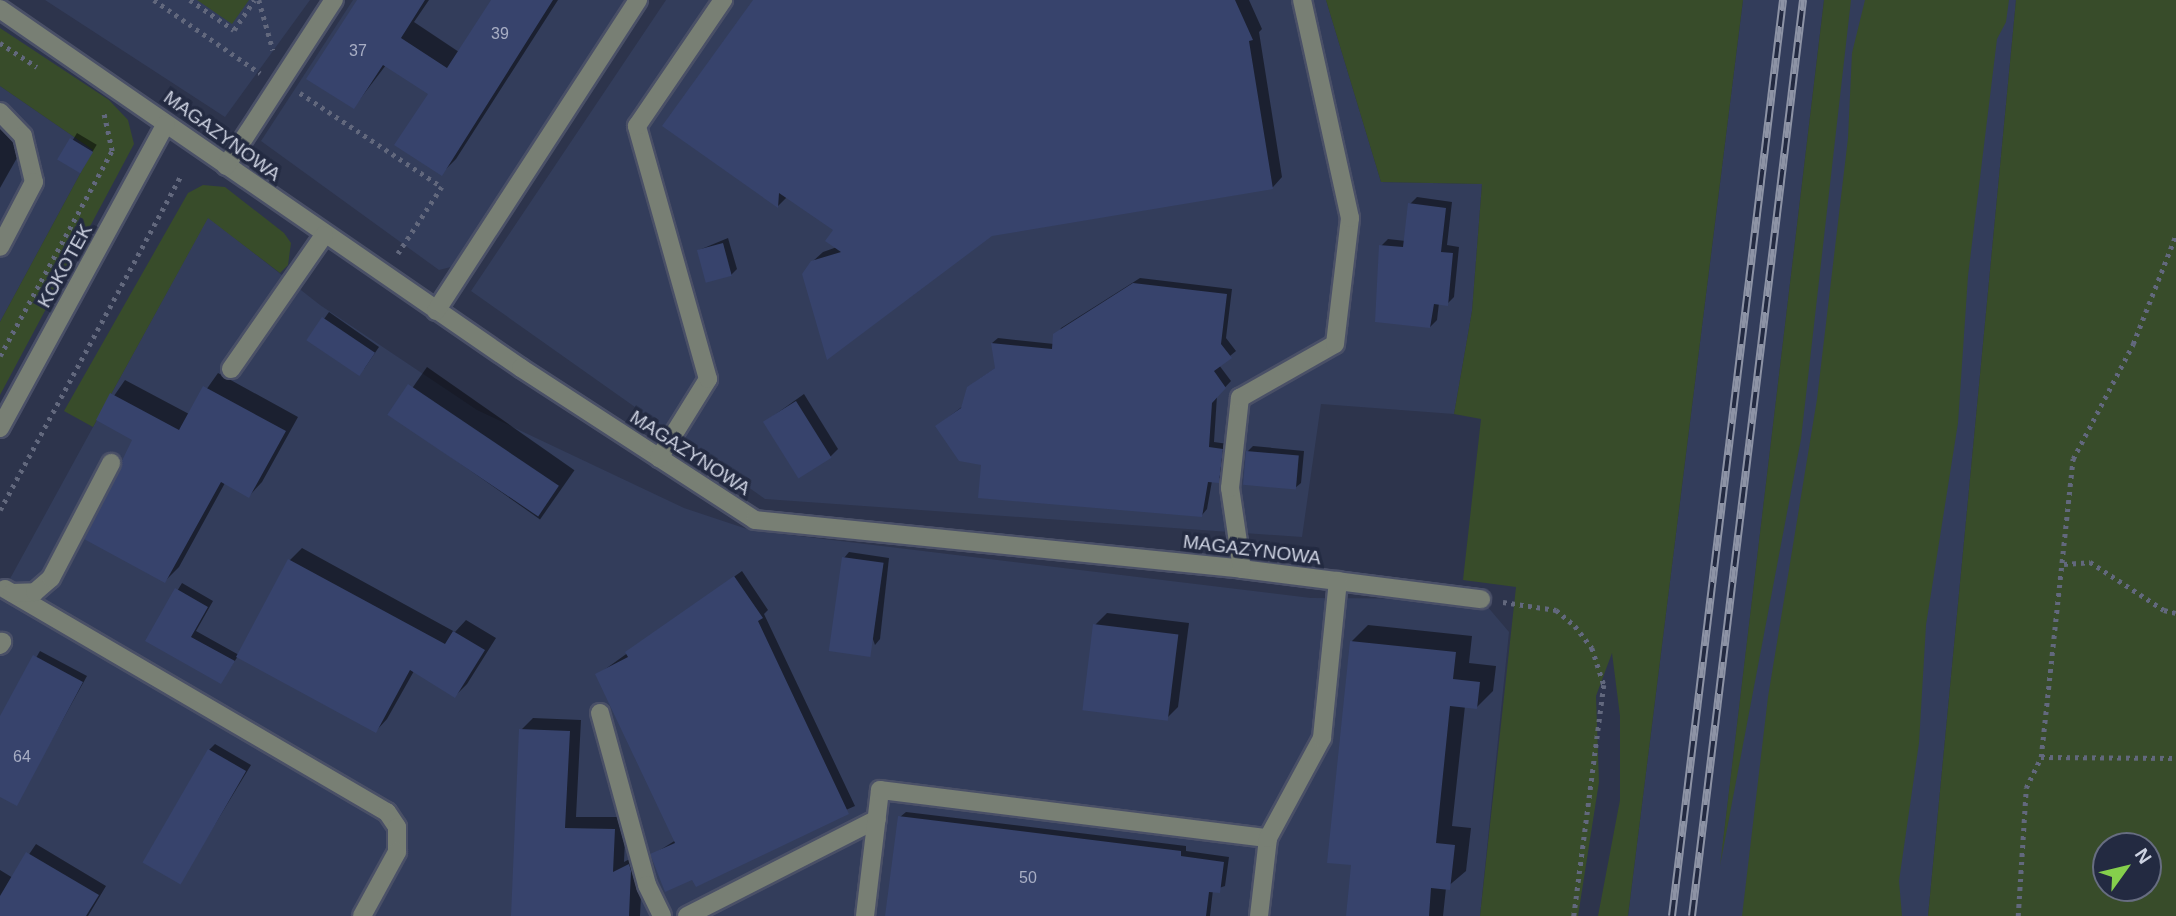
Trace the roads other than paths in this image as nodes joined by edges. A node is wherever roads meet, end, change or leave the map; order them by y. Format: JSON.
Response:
{"nodes":[{"id":1,"x":334,"y":0,"type":"edge"},
{"id":2,"x":638,"y":0,"type":"edge"},
{"id":3,"x":723,"y":0,"type":"edge"},
{"id":4,"x":1303,"y":0,"type":"edge"},
{"id":5,"x":0,"y":9,"type":"edge"},
{"id":6,"x":0,"y":112,"type":"edge"},
{"id":7,"x":166,"y":124,"type":"junction"},
{"id":8,"x":226,"y":166,"type":"junction"},
{"id":9,"x":324,"y":235,"type":"junction"},
{"id":10,"x":0,"y":247,"type":"edge"},
{"id":11,"x":436,"y":311,"type":"junction"},
{"id":12,"x":232,"y":369,"type":"dead end"},
{"id":13,"x":0,"y":428,"type":"edge"},
{"id":14,"x":659,"y":458,"type":"junction"},
{"id":15,"x":111,"y":463,"type":"dead end"},
{"id":16,"x":1242,"y":569,"type":"junction"},
{"id":17,"x":1338,"y":581,"type":"junction"},
{"id":18,"x":2,"y":588,"type":"edge"},
{"id":19,"x":1481,"y":599,"type":"road end"},
{"id":20,"x":600,"y":713,"type":"dead end"},
{"id":21,"x":877,"y":819,"type":"junction"},
{"id":22,"x":1268,"y":838,"type":"junction"},
{"id":23,"x":362,"y":916,"type":"edge"},
{"id":24,"x":662,"y":916,"type":"edge"},
{"id":25,"x":687,"y":916,"type":"edge"},
{"id":26,"x":865,"y":916,"type":"edge"},
{"id":27,"x":1259,"y":916,"type":"edge"}],
"edges":[{"from":1,"to":8,"type":"street"},
{"from":2,"to":11,"type":"street"},
{"from":3,"to":14,"type":"street"},
{"from":4,"to":16,"type":"street"},
{"from":5,"to":7,"type":"street","name":"MAGAZYNOWA"},
{"from":6,"to":10,"type":"street"},
{"from":7,"to":8,"type":"street","name":"MAGAZYNOWA"},
{"from":7,"to":13,"type":"street","name":"KOKOTEK"},
{"from":8,"to":9,"type":"street","name":"MAGAZYNOWA"},
{"from":9,"to":11,"type":"street","name":"MAGAZYNOWA"},
{"from":9,"to":12,"type":"street"},
{"from":11,"to":14,"type":"street","name":"MAGAZYNOWA"},
{"from":14,"to":16,"type":"street","name":"MAGAZYNOWA"},
{"from":15,"to":18,"type":"street"},
{"from":16,"to":17,"type":"street","name":"MAGAZYNOWA"},
{"from":17,"to":19,"type":"street","name":"MAGAZYNOWA"},
{"from":17,"to":22,"type":"street"},
{"from":18,"to":23,"type":"street"},
{"from":20,"to":24,"type":"street"},
{"from":21,"to":22,"type":"street"},
{"from":21,"to":25,"type":"street"},
{"from":21,"to":26,"type":"street"},
{"from":22,"to":27,"type":"street"}]}
